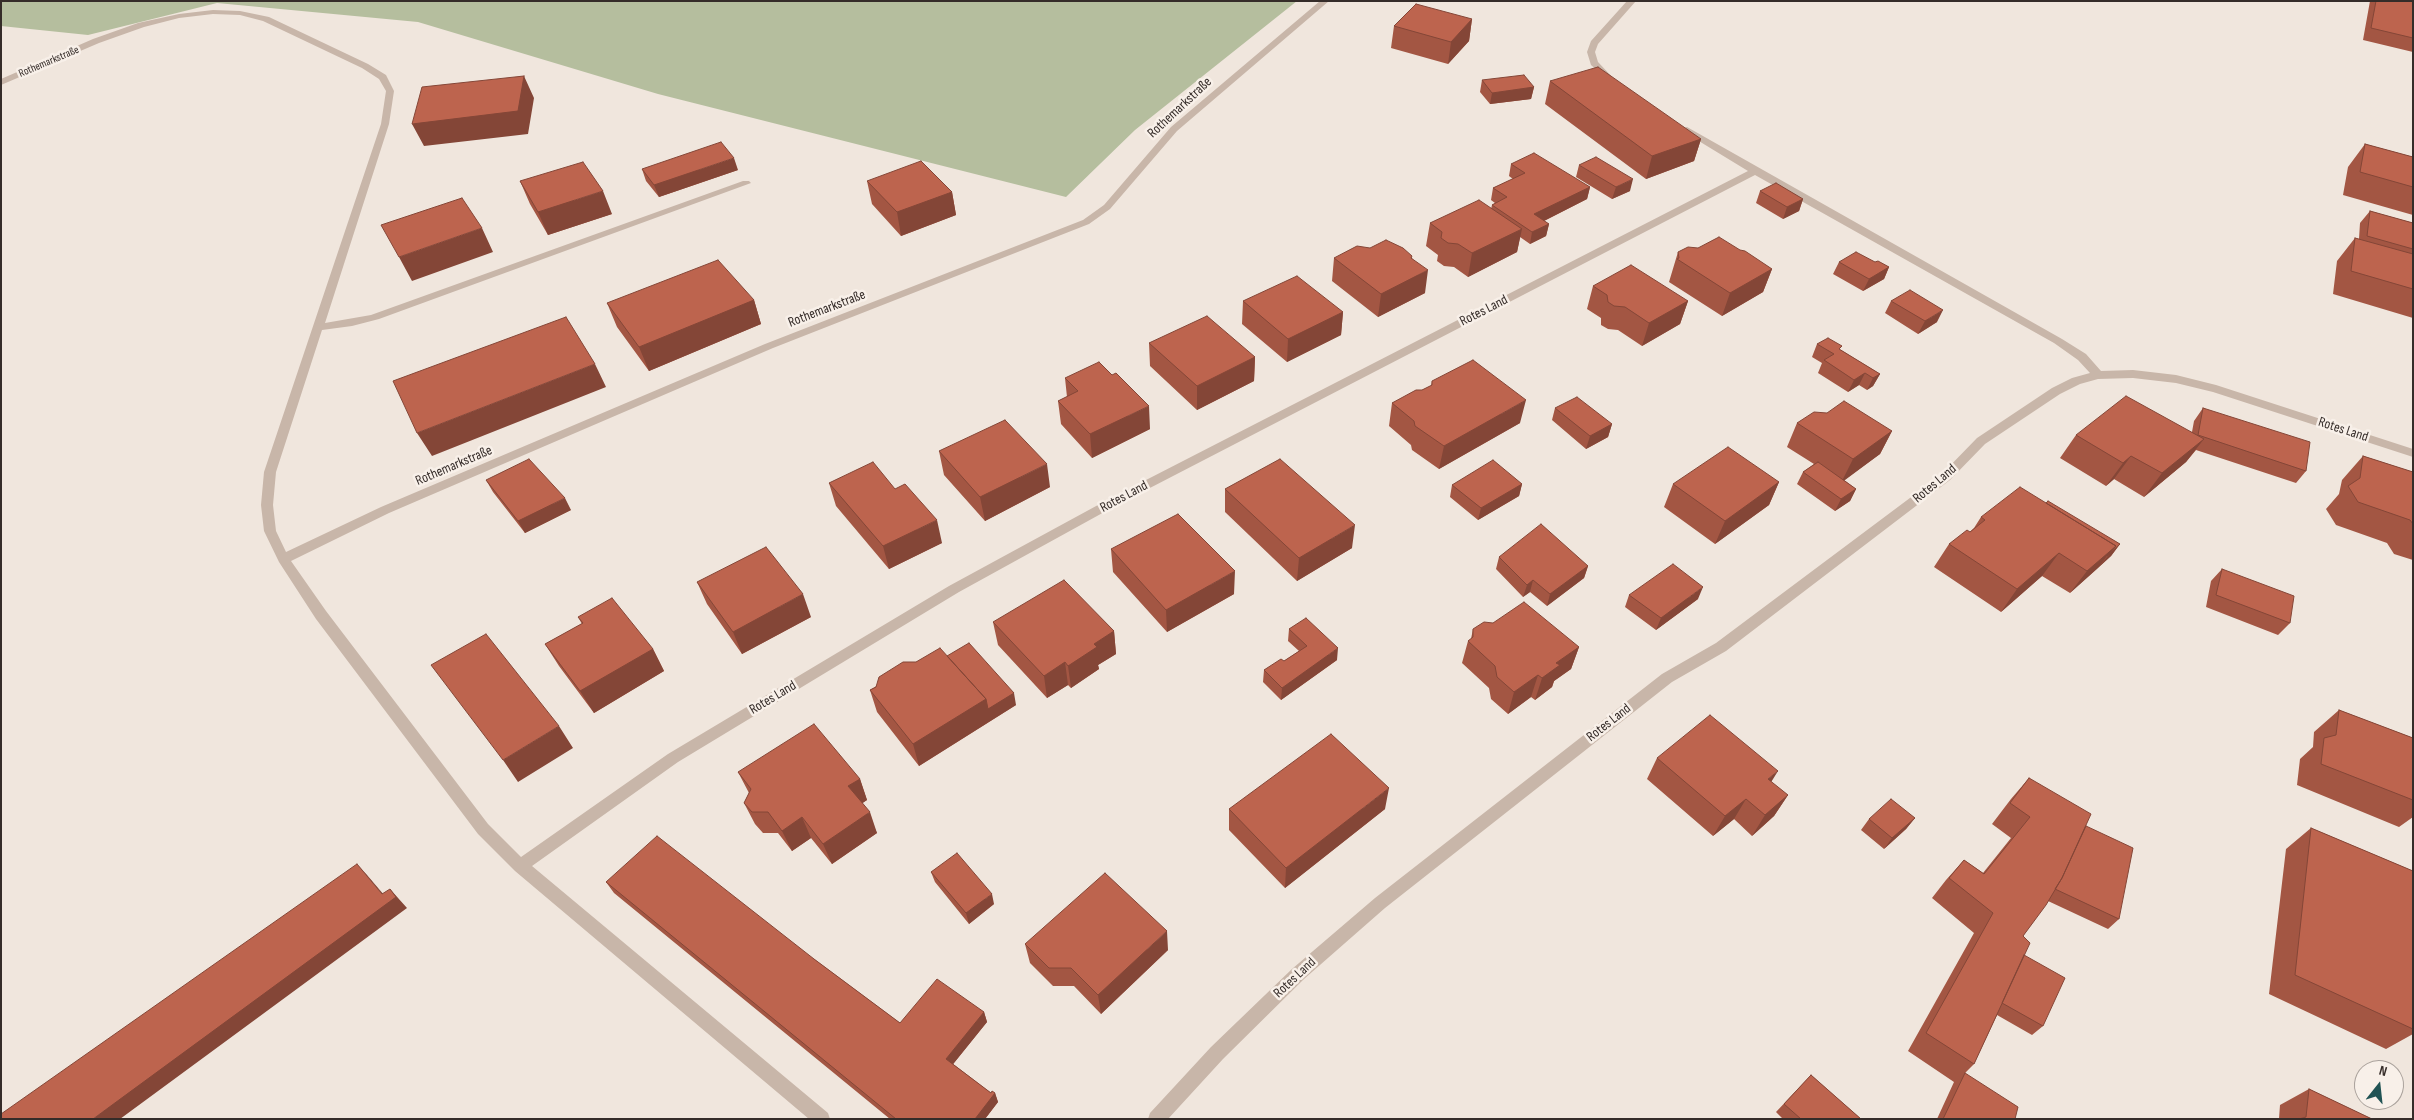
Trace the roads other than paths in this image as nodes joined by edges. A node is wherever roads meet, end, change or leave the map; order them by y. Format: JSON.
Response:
{"nodes":[{"id":1,"x":1325,"y":1,"type":"edge"},
{"id":2,"x":1632,"y":1,"type":"edge"},
{"id":3,"x":1,"y":82,"type":"edge"},
{"id":4,"x":1619,"y":84,"type":"edge"},
{"id":5,"x":1674,"y":122,"type":"edge"},
{"id":6,"x":1755,"y":171,"type":"junction"},
{"id":7,"x":746,"y":183,"type":"dead end"},
{"id":8,"x":319,"y":327,"type":"junction"},
{"id":9,"x":2098,"y":375,"type":"junction"},
{"id":10,"x":2413,"y":452,"type":"edge"},
{"id":11,"x":283,"y":559,"type":"junction"},
{"id":12,"x":520,"y":866,"type":"junction"},
{"id":13,"x":822,"y":1119,"type":"edge"},
{"id":14,"x":1156,"y":1119,"type":"edge"}],
"edges":[{"from":1,"to":11,"type":"street","name":"Rothemarkstraße"},
{"from":2,"to":4,"type":"street"},
{"from":3,"to":8,"type":"street","name":"Rothemarkstraße"},
{"from":5,"to":6,"type":"street"},
{"from":6,"to":9,"type":"street"},
{"from":6,"to":12,"type":"street","name":"Rotes Land"},
{"from":7,"to":8,"type":"street"},
{"from":8,"to":11,"type":"street","name":"Rothemarkstraße"},
{"from":9,"to":10,"type":"street","name":"Rotes Land"},
{"from":9,"to":14,"type":"street","name":"Rotes Land"},
{"from":11,"to":12,"type":"street","name":"Rothemarkstraße"},
{"from":12,"to":13,"type":"street","name":"Rothemarkstraße"}]}
